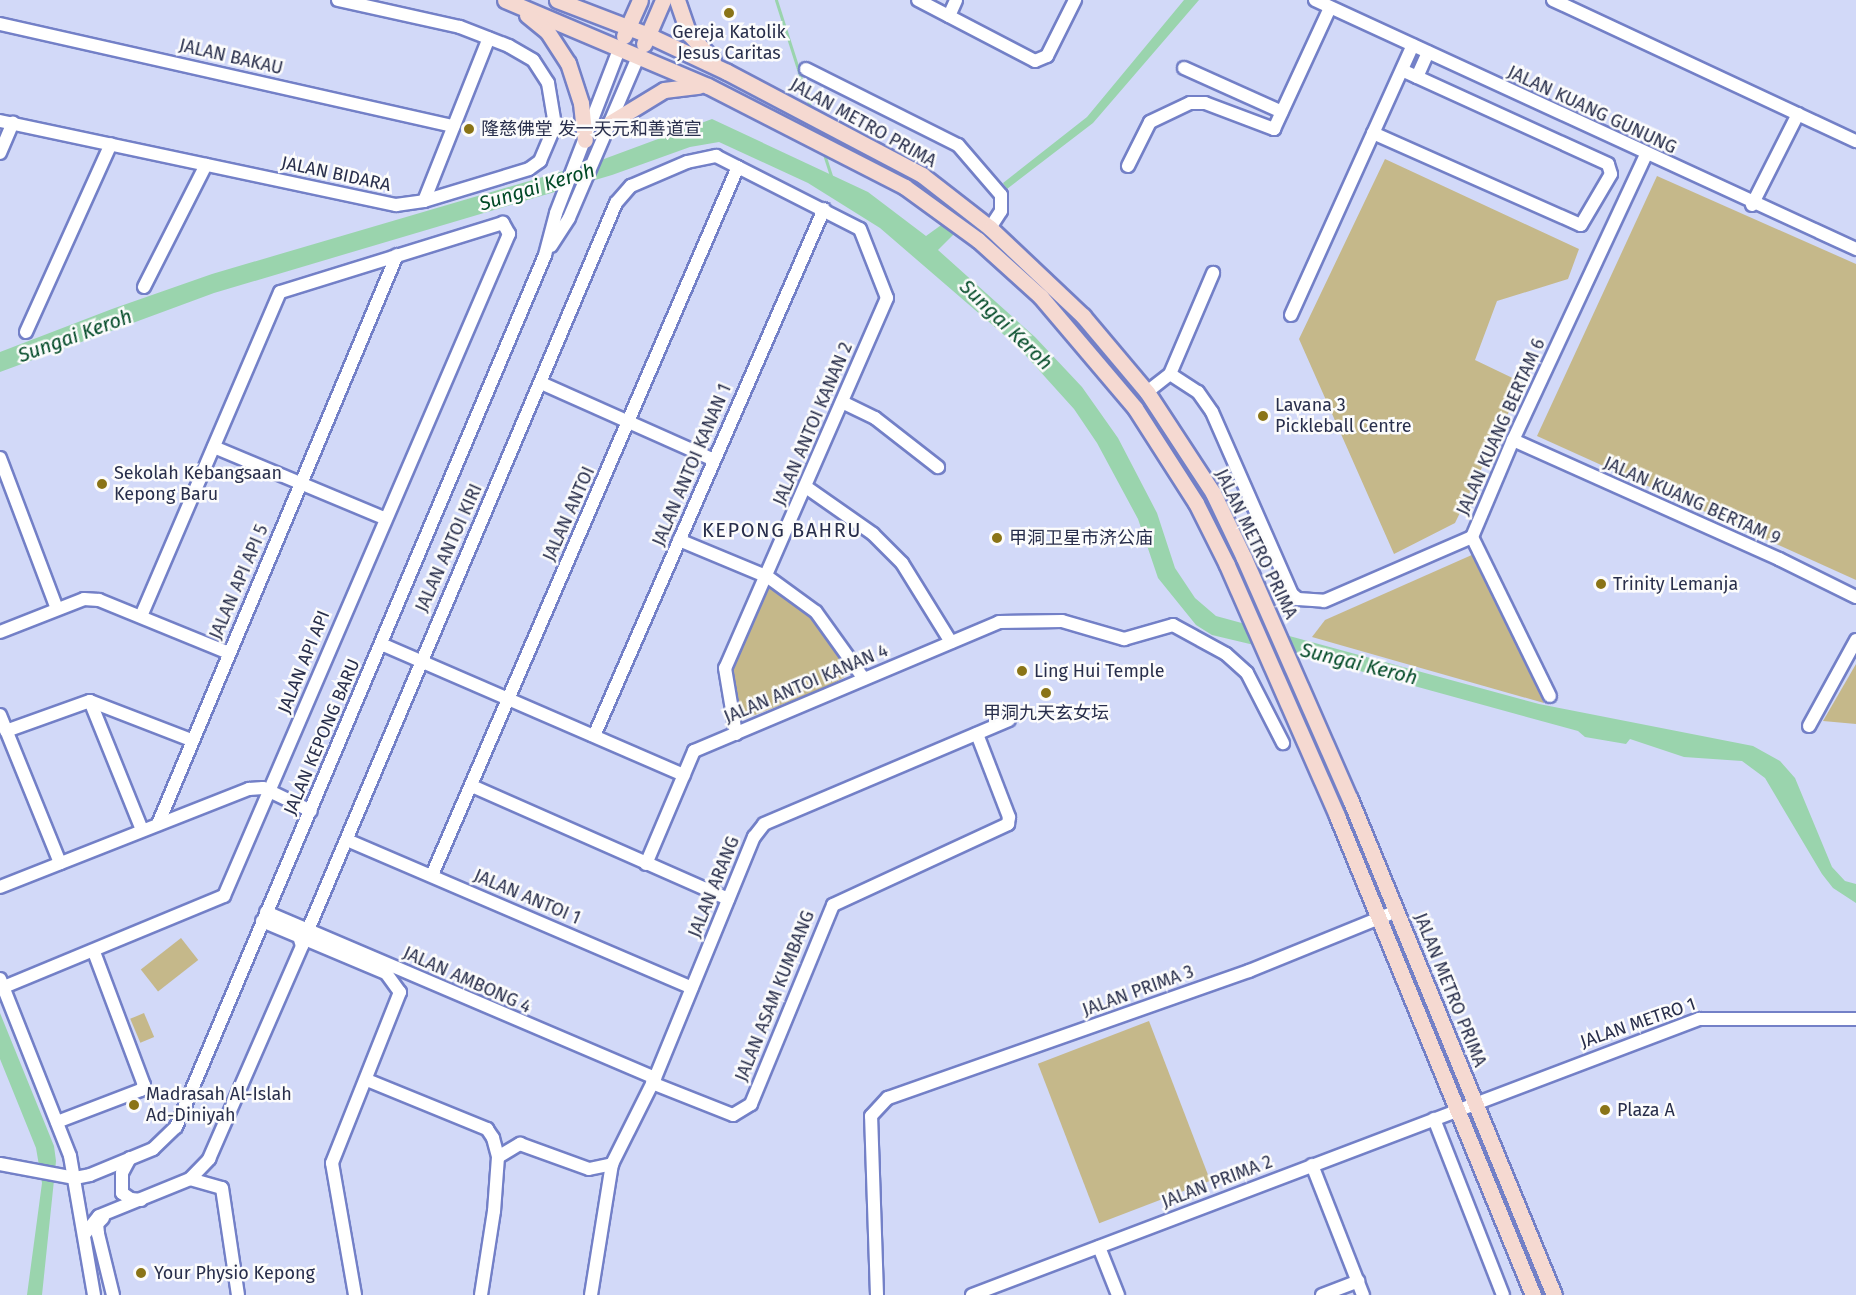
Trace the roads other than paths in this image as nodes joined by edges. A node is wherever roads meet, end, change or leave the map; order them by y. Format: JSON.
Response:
{"nodes":[{"id":1,"x":338,"y":0,"type":"edge"},
{"id":2,"x":557,"y":0,"type":"edge"},
{"id":3,"x":639,"y":0,"type":"edge"},
{"id":4,"x":663,"y":0,"type":"edge"},
{"id":5,"x":677,"y":0,"type":"edge"},
{"id":6,"x":918,"y":0,"type":"edge"},
{"id":7,"x":956,"y":0,"type":"edge"},
{"id":8,"x":1074,"y":0,"type":"edge"},
{"id":9,"x":1315,"y":0,"type":"edge"},
{"id":10,"x":1553,"y":0,"type":"edge"},
{"id":11,"x":508,"y":2,"type":"edge"},
{"id":12,"x":1330,"y":8,"type":"junction"},
{"id":13,"x":950,"y":16,"type":"junction"},
{"id":14,"x":0,"y":24,"type":"edge"},
{"id":15,"x":628,"y":26,"type":"junction"},
{"id":16,"x":648,"y":35,"type":"junction"},
{"id":17,"x":489,"y":38,"type":"junction"},
{"id":18,"x":1413,"y":45,"type":"junction"},
{"id":19,"x":620,"y":47,"type":"junction"},
{"id":20,"x":1428,"y":52,"type":"junction"},
{"id":21,"x":639,"y":55,"type":"junction"},
{"id":22,"x":1184,"y":68,"type":"dead end"},
{"id":23,"x":806,"y":69,"type":"dead end"},
{"id":24,"x":1402,"y":70,"type":"junction"},
{"id":25,"x":727,"y":72,"type":"junction"},
{"id":26,"x":1417,"y":77,"type":"junction"},
{"id":27,"x":708,"y":86,"type":"junction"},
{"id":28,"x":1282,"y":112,"type":"junction"},
{"id":29,"x":1798,"y":114,"type":"junction"},
{"id":30,"x":0,"y":121,"type":"edge"},
{"id":31,"x":13,"y":123,"type":"junction"},
{"id":32,"x":610,"y":123,"type":"junction"},
{"id":33,"x":454,"y":126,"type":"junction"},
{"id":34,"x":1373,"y":133,"type":"junction"},
{"id":35,"x":1856,"y":141,"type":"edge"},
{"id":36,"x":583,"y":143,"type":"junction"},
{"id":37,"x":111,"y":144,"type":"junction"},
{"id":38,"x":0,"y":153,"type":"edge"},
{"id":39,"x":1646,"y":155,"type":"junction"},
{"id":40,"x":206,"y":165,"type":"junction"},
{"id":41,"x":1128,"y":166,"type":"dead end"},
{"id":42,"x":738,"y":167,"type":"junction"},
{"id":43,"x":424,"y":201,"type":"junction"},
{"id":44,"x":1752,"y":204,"type":"junction"},
{"id":45,"x":824,"y":209,"type":"junction"},
{"id":46,"x":990,"y":228,"type":"junction"},
{"id":47,"x":1856,"y":249,"type":"edge"},
{"id":48,"x":398,"y":255,"type":"junction"},
{"id":49,"x":545,"y":255,"type":"junction"},
{"id":50,"x":1213,"y":273,"type":"dead end"},
{"id":51,"x":144,"y":287,"type":"dead end"},
{"id":52,"x":1291,"y":315,"type":"dead end"},
{"id":53,"x":26,"y":332,"type":"dead end"},
{"id":54,"x":1170,"y":374,"type":"junction"},
{"id":55,"x":541,"y":383,"type":"junction"},
{"id":56,"x":1147,"y":392,"type":"junction"},
{"id":57,"x":842,"y":402,"type":"junction"},
{"id":58,"x":629,"y":423,"type":"junction"},
{"id":59,"x":1513,"y":440,"type":"junction"},
{"id":60,"x":214,"y":447,"type":"junction"},
{"id":61,"x":0,"y":458,"type":"edge"},
{"id":62,"x":714,"y":460,"type":"junction"},
{"id":63,"x":938,"y":466,"type":"dead end"},
{"id":64,"x":300,"y":484,"type":"junction"},
{"id":65,"x":806,"y":487,"type":"junction"},
{"id":66,"x":384,"y":518,"type":"junction"},
{"id":67,"x":1472,"y":537,"type":"junction"},
{"id":68,"x":679,"y":540,"type":"junction"},
{"id":69,"x":768,"y":577,"type":"junction"},
{"id":70,"x":1856,"y":597,"type":"edge"},
{"id":71,"x":57,"y":609,"type":"junction"},
{"id":72,"x":142,"y":614,"type":"junction"},
{"id":73,"x":0,"y":632,"type":"edge"},
{"id":74,"x":1856,"y":640,"type":"edge"},
{"id":75,"x":951,"y":642,"type":"junction"},
{"id":76,"x":381,"y":644,"type":"junction"},
{"id":77,"x":229,"y":653,"type":"junction"},
{"id":78,"x":420,"y":661,"type":"junction"},
{"id":79,"x":864,"y":679,"type":"junction"},
{"id":80,"x":1550,"y":696,"type":"dead end"},
{"id":81,"x":506,"y":698,"type":"junction"},
{"id":82,"x":90,"y":701,"type":"junction"},
{"id":83,"x":0,"y":715,"type":"edge"},
{"id":84,"x":1009,"y":720,"type":"dead end"},
{"id":85,"x":1809,"y":726,"type":"dead end"},
{"id":86,"x":6,"y":731,"type":"junction"},
{"id":87,"x":736,"y":734,"type":"junction"},
{"id":88,"x":977,"y":734,"type":"junction"},
{"id":89,"x":594,"y":736,"type":"junction"},
{"id":90,"x":191,"y":740,"type":"junction"},
{"id":91,"x":1283,"y":742,"type":"dead end"},
{"id":92,"x":684,"y":775,"type":"junction"},
{"id":93,"x":472,"y":786,"type":"junction"},
{"id":94,"x":272,"y":792,"type":"junction"},
{"id":95,"x":311,"y":811,"type":"junction"},
{"id":96,"x":158,"y":824,"type":"junction"},
{"id":97,"x":142,"y":830,"type":"junction"},
{"id":98,"x":347,"y":840,"type":"junction"},
{"id":99,"x":60,"y":863,"type":"junction"},
{"id":100,"x":646,"y":864,"type":"junction"},
{"id":101,"x":432,"y":875,"type":"junction"},
{"id":102,"x":0,"y":887,"type":"edge"},
{"id":103,"x":728,"y":899,"type":"junction"},
{"id":104,"x":1397,"y":911,"type":"junction"},
{"id":105,"x":264,"y":916,"type":"junction"},
{"id":106,"x":1379,"y":918,"type":"junction"},
{"id":107,"x":303,"y":933,"type":"junction"},
{"id":108,"x":94,"y":952,"type":"junction"},
{"id":109,"x":424,"y":980,"type":"junction"},
{"id":110,"x":2,"y":983,"type":"edge"},
{"id":111,"x":692,"y":988,"type":"junction"},
{"id":112,"x":399,"y":996,"type":"junction"},
{"id":113,"x":1856,"y":1019,"type":"edge"},
{"id":114,"x":367,"y":1080,"type":"junction"},
{"id":115,"x":653,"y":1081,"type":"junction"},
{"id":116,"x":1475,"y":1102,"type":"junction"},
{"id":117,"x":1456,"y":1110,"type":"junction"},
{"id":118,"x":1434,"y":1119,"type":"junction"},
{"id":119,"x":57,"y":1122,"type":"junction"},
{"id":120,"x":498,"y":1156,"type":"junction"},
{"id":121,"x":130,"y":1158,"type":"junction"},
{"id":122,"x":0,"y":1164,"type":"edge"},
{"id":123,"x":612,"y":1164,"type":"junction"},
{"id":124,"x":1312,"y":1165,"type":"junction"},
{"id":125,"x":75,"y":1178,"type":"junction"},
{"id":126,"x":190,"y":1179,"type":"junction"},
{"id":127,"x":142,"y":1200,"type":"junction"},
{"id":128,"x":116,"y":1208,"type":"junction"},
{"id":129,"x":84,"y":1235,"type":"junction"},
{"id":130,"x":1099,"y":1247,"type":"junction"},
{"id":131,"x":1358,"y":1281,"type":"junction"},
{"id":132,"x":353,"y":1292,"type":"edge"},
{"id":133,"x":981,"y":1293,"type":"edge"},
{"id":134,"x":94,"y":1295,"type":"edge"},
{"id":135,"x":100,"y":1295,"type":"edge"},
{"id":136,"x":114,"y":1295,"type":"edge"},
{"id":137,"x":238,"y":1295,"type":"edge"},
{"id":138,"x":481,"y":1295,"type":"edge"},
{"id":139,"x":591,"y":1295,"type":"edge"},
{"id":140,"x":877,"y":1295,"type":"edge"},
{"id":141,"x":1118,"y":1295,"type":"edge"},
{"id":142,"x":1322,"y":1295,"type":"edge"},
{"id":143,"x":1363,"y":1295,"type":"edge"},
{"id":144,"x":1503,"y":1295,"type":"edge"},
{"id":145,"x":1533,"y":1295,"type":"edge"},
{"id":146,"x":1554,"y":1295,"type":"edge"}],
"edges":[{"from":1,"to":17,"type":"street","name":"JALAN BIDARA"},
{"from":2,"to":15,"type":"main road","name":"JALAN METRO PRIMA"},
{"from":3,"to":15,"type":"main road"},
{"from":4,"to":16,"type":"main road"},
{"from":5,"to":25,"type":"main road"},
{"from":6,"to":13,"type":"street"},
{"from":7,"to":13,"type":"street"},
{"from":8,"to":13,"type":"street"},
{"from":9,"to":12,"type":"street","name":"JALAN KUANG GUNUNG"},
{"from":10,"to":29,"type":"street"},
{"from":11,"to":19,"type":"main road","name":"JALAN METRO PRIMA"},
{"from":11,"to":36,"type":"main road"},
{"from":12,"to":18,"type":"street","name":"JALAN KUANG GUNUNG"},
{"from":12,"to":28,"type":"street"},
{"from":14,"to":33,"type":"street","name":"JALAN BAKAU"},
{"from":15,"to":16,"type":"main road","name":"JALAN METRO PRIMA"},
{"from":15,"to":19,"type":"main road"},
{"from":16,"to":21,"type":"main road"},
{"from":16,"to":25,"type":"main road","name":"JALAN METRO PRIMA"},
{"from":17,"to":33,"type":"street"},
{"from":17,"to":43,"type":"street","name":"JALAN BIDARA"},
{"from":18,"to":20,"type":"street","name":"JALAN KUANG GUNUNG"},
{"from":18,"to":24,"type":"street"},
{"from":19,"to":21,"type":"main road","name":"JALAN METRO PRIMA"},
{"from":19,"to":36,"type":"street","name":"JALAN KEPONG BARU"},
{"from":20,"to":26,"type":"street"},
{"from":20,"to":39,"type":"street","name":"JALAN KUANG GUNUNG"},
{"from":21,"to":27,"type":"main road","name":"JALAN METRO PRIMA"},
{"from":21,"to":32,"type":"street","name":"JALAN KEPONG BARU"},
{"from":22,"to":28,"type":"street"},
{"from":23,"to":46,"type":"street"},
{"from":24,"to":26,"type":"street"},
{"from":24,"to":34,"type":"street"},
{"from":25,"to":46,"type":"main road","name":"JALAN METRO PRIMA"},
{"from":26,"to":34,"type":"street"},
{"from":27,"to":32,"type":"main road"},
{"from":27,"to":106,"type":"main road","name":"JALAN METRO PRIMA"},
{"from":28,"to":41,"type":"street"},
{"from":29,"to":35,"type":"street"},
{"from":29,"to":44,"type":"street"},
{"from":30,"to":31,"type":"street","name":"JALAN BIDARA"},
{"from":31,"to":37,"type":"street","name":"JALAN BIDARA"},
{"from":31,"to":38,"type":"street"},
{"from":32,"to":49,"type":"street","name":"JALAN KEPONG BARU"},
{"from":33,"to":43,"type":"street"},
{"from":34,"to":52,"type":"street"},
{"from":36,"to":49,"type":"street","name":"JALAN KEPONG BARU"},
{"from":37,"to":40,"type":"street","name":"JALAN BIDARA"},
{"from":37,"to":53,"type":"street"},
{"from":39,"to":44,"type":"street","name":"JALAN KUANG GUNUNG"},
{"from":39,"to":59,"type":"street","name":"JALAN KUANG BERTAM 6"},
{"from":40,"to":43,"type":"street","name":"JALAN BIDARA"},
{"from":40,"to":51,"type":"street"},
{"from":42,"to":45,"type":"street"},
{"from":42,"to":55,"type":"street","name":"JALAN ANTOI KIRI"},
{"from":42,"to":58,"type":"street","name":"JALAN ANTOI"},
{"from":44,"to":47,"type":"street","name":"JALAN KUANG GUNUNG"},
{"from":45,"to":57,"type":"street","name":"JALAN ANTOI KANAN 2"},
{"from":45,"to":62,"type":"street","name":"JALAN ANTOI KANAN 1"},
{"from":46,"to":56,"type":"main road","name":"JALAN METRO PRIMA"},
{"from":48,"to":60,"type":"street"},
{"from":48,"to":64,"type":"street","name":"JALAN API API 5"},
{"from":48,"to":66,"type":"street","name":"JALAN API API"},
{"from":49,"to":76,"type":"street","name":"JALAN KEPONG BARU"},
{"from":50,"to":54,"type":"street"},
{"from":54,"to":56,"type":"street"},
{"from":54,"to":67,"type":"street","name":"JALAN KUANG BERTAM 6"},
{"from":55,"to":58,"type":"street"},
{"from":55,"to":78,"type":"street","name":"JALAN ANTOI KIRI"},
{"from":56,"to":104,"type":"main road","name":"JALAN METRO PRIMA"},
{"from":57,"to":63,"type":"street"},
{"from":57,"to":65,"type":"street","name":"JALAN ANTOI KANAN 2"},
{"from":58,"to":62,"type":"street"},
{"from":58,"to":81,"type":"street","name":"JALAN ANTOI"},
{"from":59,"to":67,"type":"street","name":"JALAN KUANG BERTAM 6"},
{"from":59,"to":70,"type":"street","name":"JALAN KUANG BERTAM 9"},
{"from":60,"to":64,"type":"street"},
{"from":60,"to":72,"type":"street"},
{"from":61,"to":71,"type":"street"},
{"from":62,"to":68,"type":"street","name":"JALAN ANTOI KANAN 1"},
{"from":64,"to":66,"type":"street"},
{"from":64,"to":77,"type":"street","name":"JALAN API API 5"},
{"from":65,"to":69,"type":"street","name":"JALAN ANTOI KANAN 2"},
{"from":65,"to":75,"type":"street"},
{"from":66,"to":94,"type":"street","name":"JALAN API API"},
{"from":67,"to":80,"type":"street"},
{"from":68,"to":69,"type":"street"},
{"from":68,"to":89,"type":"street","name":"JALAN ANTOI KANAN 1"},
{"from":69,"to":79,"type":"street"},
{"from":69,"to":87,"type":"street","name":"JALAN ANTOI KANAN 2"},
{"from":71,"to":72,"type":"street"},
{"from":71,"to":73,"type":"street"},
{"from":72,"to":77,"type":"street"},
{"from":74,"to":85,"type":"street"},
{"from":75,"to":79,"type":"street","name":"JALAN ANTOI KANAN 4"},
{"from":75,"to":91,"type":"street","name":"JALAN ANTOI KANAN 4"},
{"from":76,"to":78,"type":"street"},
{"from":76,"to":95,"type":"street","name":"JALAN KEPONG BARU"},
{"from":77,"to":90,"type":"street","name":"JALAN API API 5"},
{"from":78,"to":81,"type":"street"},
{"from":78,"to":98,"type":"street","name":"JALAN ANTOI KIRI"},
{"from":79,"to":87,"type":"street","name":"JALAN ANTOI KANAN 4"},
{"from":81,"to":89,"type":"street"},
{"from":81,"to":93,"type":"street","name":"JALAN ANTOI"},
{"from":82,"to":86,"type":"street"},
{"from":82,"to":90,"type":"street"},
{"from":82,"to":97,"type":"street"},
{"from":83,"to":86,"type":"street"},
{"from":84,"to":88,"type":"street","name":"JALAN ARANG"},
{"from":86,"to":99,"type":"street"},
{"from":87,"to":92,"type":"street","name":"JALAN ANTOI KANAN 4"},
{"from":88,"to":103,"type":"street","name":"JALAN ARANG"},
{"from":88,"to":115,"type":"street","name":"JALAN ASAM KUMBANG"},
{"from":89,"to":92,"type":"street"},
{"from":90,"to":96,"type":"street","name":"JALAN API API 5"},
{"from":92,"to":100,"type":"street","name":"JALAN ANTOI KANAN 4"},
{"from":93,"to":100,"type":"street"},
{"from":93,"to":101,"type":"street","name":"JALAN ANTOI"},
{"from":94,"to":95,"type":"street"},
{"from":94,"to":96,"type":"street"},
{"from":94,"to":108,"type":"street","name":"JALAN API API"},
{"from":95,"to":105,"type":"street","name":"JALAN KEPONG BARU"},
{"from":96,"to":97,"type":"street"},
{"from":97,"to":99,"type":"street"},
{"from":98,"to":101,"type":"street","name":"JALAN ANTOI 1"},
{"from":98,"to":107,"type":"street","name":"JALAN ANTOI KIRI"},
{"from":99,"to":102,"type":"street"},
{"from":100,"to":103,"type":"street"},
{"from":101,"to":111,"type":"street","name":"JALAN ANTOI 1"},
{"from":103,"to":111,"type":"street","name":"JALAN ARANG"},
{"from":104,"to":106,"type":"street","name":"JALAN PRIMA 3"},
{"from":104,"to":116,"type":"main road","name":"JALAN METRO PRIMA"},
{"from":105,"to":107,"type":"street","name":"JALAN AMBONG 4"},
{"from":105,"to":121,"type":"street","name":"JALAN KEPONG BARU"},
{"from":106,"to":117,"type":"main road","name":"JALAN METRO PRIMA"},
{"from":106,"to":140,"type":"street","name":"JALAN PRIMA 3"},
{"from":107,"to":109,"type":"street","name":"JALAN AMBONG 4"},
{"from":107,"to":112,"type":"street","name":"JALAN AMBONG 4"},
{"from":107,"to":126,"type":"street","name":"JALAN ANTOI KIRI"},
{"from":108,"to":110,"type":"street","name":"JALAN API API"},
{"from":108,"to":119,"type":"street"},
{"from":109,"to":112,"type":"street"},
{"from":109,"to":115,"type":"street","name":"JALAN AMBONG 4"},
{"from":110,"to":119,"type":"street"},
{"from":111,"to":115,"type":"street","name":"JALAN ARANG"},
{"from":112,"to":114,"type":"street"},
{"from":113,"to":116,"type":"street","name":"JALAN METRO 1"},
{"from":114,"to":120,"type":"street"},
{"from":114,"to":132,"type":"street"},
{"from":115,"to":123,"type":"street","name":"JALAN ARANG"},
{"from":116,"to":117,"type":"street","name":"JALAN PRIMA 2"},
{"from":116,"to":146,"type":"main road","name":"JALAN METRO PRIMA"},
{"from":117,"to":118,"type":"street","name":"JALAN PRIMA 2"},
{"from":117,"to":145,"type":"main road","name":"JALAN METRO PRIMA"},
{"from":118,"to":124,"type":"street","name":"JALAN PRIMA 2"},
{"from":118,"to":144,"type":"street"},
{"from":119,"to":125,"type":"street"},
{"from":120,"to":123,"type":"street"},
{"from":120,"to":138,"type":"street"},
{"from":121,"to":125,"type":"street","name":"JALAN KEPONG BARU"},
{"from":121,"to":127,"type":"street"},
{"from":122,"to":125,"type":"street"},
{"from":123,"to":139,"type":"street","name":"JALAN ARANG"},
{"from":124,"to":130,"type":"street","name":"JALAN PRIMA 2"},
{"from":124,"to":131,"type":"street"},
{"from":125,"to":129,"type":"street"},
{"from":126,"to":127,"type":"street"},
{"from":126,"to":137,"type":"street"},
{"from":127,"to":128,"type":"street"},
{"from":128,"to":129,"type":"street"},
{"from":128,"to":136,"type":"street"},
{"from":129,"to":134,"type":"street"},
{"from":129,"to":135,"type":"street"},
{"from":130,"to":133,"type":"street","name":"JALAN PRIMA 2"},
{"from":130,"to":141,"type":"street"},
{"from":131,"to":142,"type":"street"},
{"from":131,"to":143,"type":"street"}]}
